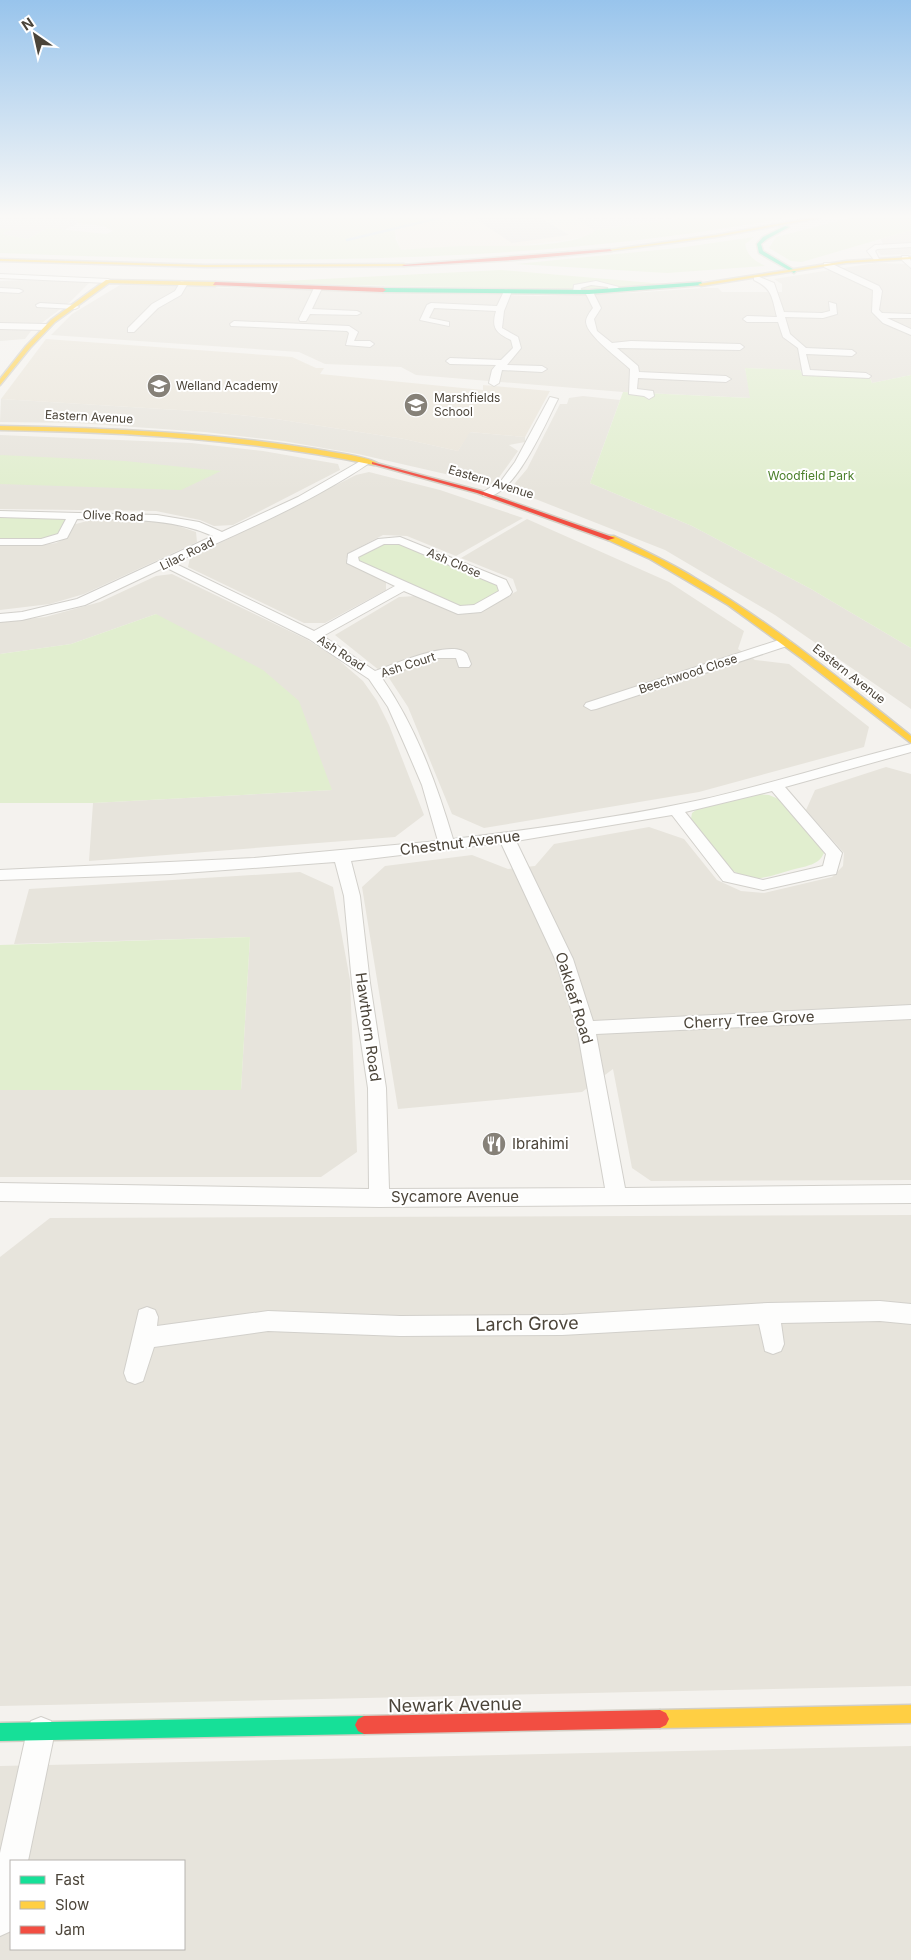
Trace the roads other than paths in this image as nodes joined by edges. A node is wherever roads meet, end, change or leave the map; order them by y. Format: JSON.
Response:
{"nodes":[{"id":1,"x":69,"y":309,"type":"edge"},
{"id":2,"x":152,"y":309,"type":"edge"},
{"id":3,"x":429,"y":309,"type":"edge"},
{"id":4,"x":500,"y":309,"type":"edge"},
{"id":5,"x":596,"y":309,"type":"edge"},
{"id":6,"x":778,"y":309,"type":"edge"},
{"id":7,"x":833,"y":309,"type":"edge"},
{"id":8,"x":875,"y":309,"type":"edge"},
{"id":9,"x":308,"y":311,"type":"joint"},
{"id":10,"x":357,"y":313,"type":"dead end"},
{"id":11,"x":882,"y":315,"type":"junction"},
{"id":12,"x":911,"y":316,"type":"edge"},
{"id":13,"x":780,"y":317,"type":"junction"},
{"id":14,"x":747,"y":319,"type":"dead end"},
{"id":15,"x":234,"y":324,"type":"dead end"},
{"id":16,"x":446,"y":324,"type":"dead end"},
{"id":17,"x":0,"y":326,"type":"edge"},
{"id":18,"x":46,"y":327,"type":"junction"},
{"id":19,"x":298,"y":327,"type":"junction"},
{"id":20,"x":131,"y":330,"type":"dead end"},
{"id":21,"x":911,"y":332,"type":"edge"},
{"id":22,"x":370,"y":344,"type":"dead end"},
{"id":23,"x":612,"y":346,"type":"junction"},
{"id":24,"x":740,"y":347,"type":"dead end"},
{"id":25,"x":804,"y":351,"type":"junction"},
{"id":26,"x":852,"y":352,"type":"dead end"},
{"id":27,"x":450,"y":361,"type":"dead end"},
{"id":28,"x":502,"y":365,"type":"junction"},
{"id":29,"x":542,"y":369,"type":"dead end"},
{"id":30,"x":635,"y":375,"type":"junction"},
{"id":31,"x":866,"y":376,"type":"dead end"},
{"id":32,"x":726,"y":379,"type":"dead end"},
{"id":33,"x":0,"y":383,"type":"edge"},
{"id":34,"x":494,"y":383,"type":"dead end"},
{"id":35,"x":649,"y":396,"type":"dead end"},
{"id":36,"x":552,"y":398,"type":"dead end"},
{"id":37,"x":0,"y":428,"type":"edge"},
{"id":38,"x":364,"y":462,"type":"junction"},
{"id":39,"x":487,"y":494,"type":"junction"},
{"id":40,"x":0,"y":514,"type":"edge"},
{"id":41,"x":73,"y":515,"type":"junction"},
{"id":42,"x":222,"y":536,"type":"junction"},
{"id":43,"x":0,"y":542,"type":"edge"},
{"id":44,"x":167,"y":564,"type":"junction"},
{"id":45,"x":404,"y":586,"type":"junction"},
{"id":46,"x":0,"y":618,"type":"edge"},
{"id":47,"x":314,"y":636,"type":"junction"},
{"id":48,"x":785,"y":642,"type":"junction"},
{"id":49,"x":464,"y":664,"type":"dead end"},
{"id":50,"x":374,"y":676,"type":"junction"},
{"id":51,"x":590,"y":706,"type":"dead end"},
{"id":52,"x":911,"y":740,"type":"edge"},
{"id":53,"x":911,"y":748,"type":"edge"},
{"id":54,"x":776,"y":786,"type":"junction"},
{"id":55,"x":675,"y":809,"type":"junction"},
{"id":56,"x":507,"y":839,"type":"junction"},
{"id":57,"x":447,"y":845,"type":"junction"},
{"id":58,"x":342,"y":858,"type":"junction"},
{"id":59,"x":0,"y":874,"type":"edge"},
{"id":60,"x":911,"y":1012,"type":"edge"},
{"id":61,"x":586,"y":1028,"type":"junction"},
{"id":62,"x":0,"y":1192,"type":"edge"},
{"id":63,"x":911,"y":1194,"type":"edge"},
{"id":64,"x":617,"y":1197,"type":"junction"},
{"id":65,"x":379,"y":1198,"type":"junction"},
{"id":66,"x":768,"y":1313,"type":"junction"},
{"id":67,"x":911,"y":1314,"type":"edge"},
{"id":68,"x":774,"y":1344,"type":"dead end"},
{"id":69,"x":135,"y":1372,"type":"dead end"},
{"id":70,"x":911,"y":1714,"type":"edge"},
{"id":71,"x":41,"y":1730,"type":"junction"},
{"id":72,"x":0,"y":1732,"type":"edge"},
{"id":73,"x":13,"y":1860,"type":"edge"},
{"id":74,"x":10,"y":1873,"type":"edge"},
{"id":75,"x":0,"y":1921,"type":"edge"}],
"edges":[{"from":1,"to":18,"type":"main road"},
{"from":2,"to":20,"type":"street"},
{"from":3,"to":16,"type":"street"},
{"from":4,"to":28,"type":"street"},
{"from":5,"to":23,"type":"street"},
{"from":6,"to":13,"type":"street"},
{"from":7,"to":13,"type":"street"},
{"from":8,"to":11,"type":"street"},
{"from":9,"to":10,"type":"street"},
{"from":9,"to":19,"type":"street"},
{"from":11,"to":12,"type":"street"},
{"from":11,"to":21,"type":"street"},
{"from":13,"to":14,"type":"street"},
{"from":13,"to":25,"type":"street"},
{"from":15,"to":19,"type":"street"},
{"from":17,"to":18,"type":"street"},
{"from":18,"to":33,"type":"main road"},
{"from":19,"to":22,"type":"street"},
{"from":23,"to":24,"type":"street"},
{"from":23,"to":30,"type":"street"},
{"from":25,"to":26,"type":"street"},
{"from":25,"to":31,"type":"street"},
{"from":27,"to":28,"type":"street"},
{"from":28,"to":29,"type":"street"},
{"from":28,"to":34,"type":"street"},
{"from":30,"to":32,"type":"street"},
{"from":30,"to":35,"type":"street"},
{"from":36,"to":39,"type":"street"},
{"from":37,"to":38,"type":"main road","name":"Eastern Avenue"},
{"from":38,"to":39,"type":"main road","name":"Eastern Avenue"},
{"from":38,"to":42,"type":"street","name":"Lilac Road"},
{"from":39,"to":48,"type":"main road","name":"Eastern Avenue"},
{"from":40,"to":41,"type":"street","name":"Olive Road"},
{"from":41,"to":42,"type":"street","name":"Olive Road"},
{"from":41,"to":43,"type":"street"},
{"from":42,"to":44,"type":"street","name":"Lilac Road"},
{"from":44,"to":46,"type":"street","name":"Lilac Road"},
{"from":44,"to":47,"type":"street","name":"Ash Road"},
{"from":45,"to":45,"type":"street","name":"Ash Close"},
{"from":45,"to":47,"type":"street"},
{"from":47,"to":50,"type":"street","name":"Ash Road"},
{"from":48,"to":51,"type":"street","name":"Beechwood Close"},
{"from":48,"to":52,"type":"main road","name":"Eastern Avenue"},
{"from":49,"to":50,"type":"street","name":"Ash Court"},
{"from":50,"to":57,"type":"street","name":"Ash Road"},
{"from":53,"to":54,"type":"street","name":"Chestnut Avenue"},
{"from":54,"to":55,"type":"street","name":"Chestnut Avenue"},
{"from":54,"to":55,"type":"street"},
{"from":55,"to":56,"type":"street","name":"Chestnut Avenue"},
{"from":56,"to":57,"type":"street","name":"Chestnut Avenue"},
{"from":56,"to":61,"type":"street","name":"Oakleaf Road"},
{"from":57,"to":58,"type":"street","name":"Chestnut Avenue"},
{"from":58,"to":59,"type":"street","name":"Chestnut Avenue"},
{"from":58,"to":65,"type":"street","name":"Hawthorn Road"},
{"from":60,"to":61,"type":"street","name":"Cherry Tree Grove"},
{"from":61,"to":64,"type":"street","name":"Oakleaf Road"},
{"from":62,"to":65,"type":"street","name":"Sycamore Avenue"},
{"from":63,"to":64,"type":"street","name":"Sycamore Avenue"},
{"from":64,"to":65,"type":"street","name":"Sycamore Avenue"},
{"from":66,"to":67,"type":"street","name":"Larch Grove"},
{"from":66,"to":68,"type":"street"},
{"from":66,"to":69,"type":"street","name":"Larch Grove"},
{"from":70,"to":71,"type":"main road","name":"Newark Avenue"},
{"from":71,"to":72,"type":"main road","name":"Newark Avenue"},
{"from":71,"to":73,"type":"street"},
{"from":74,"to":75,"type":"street"}]}
